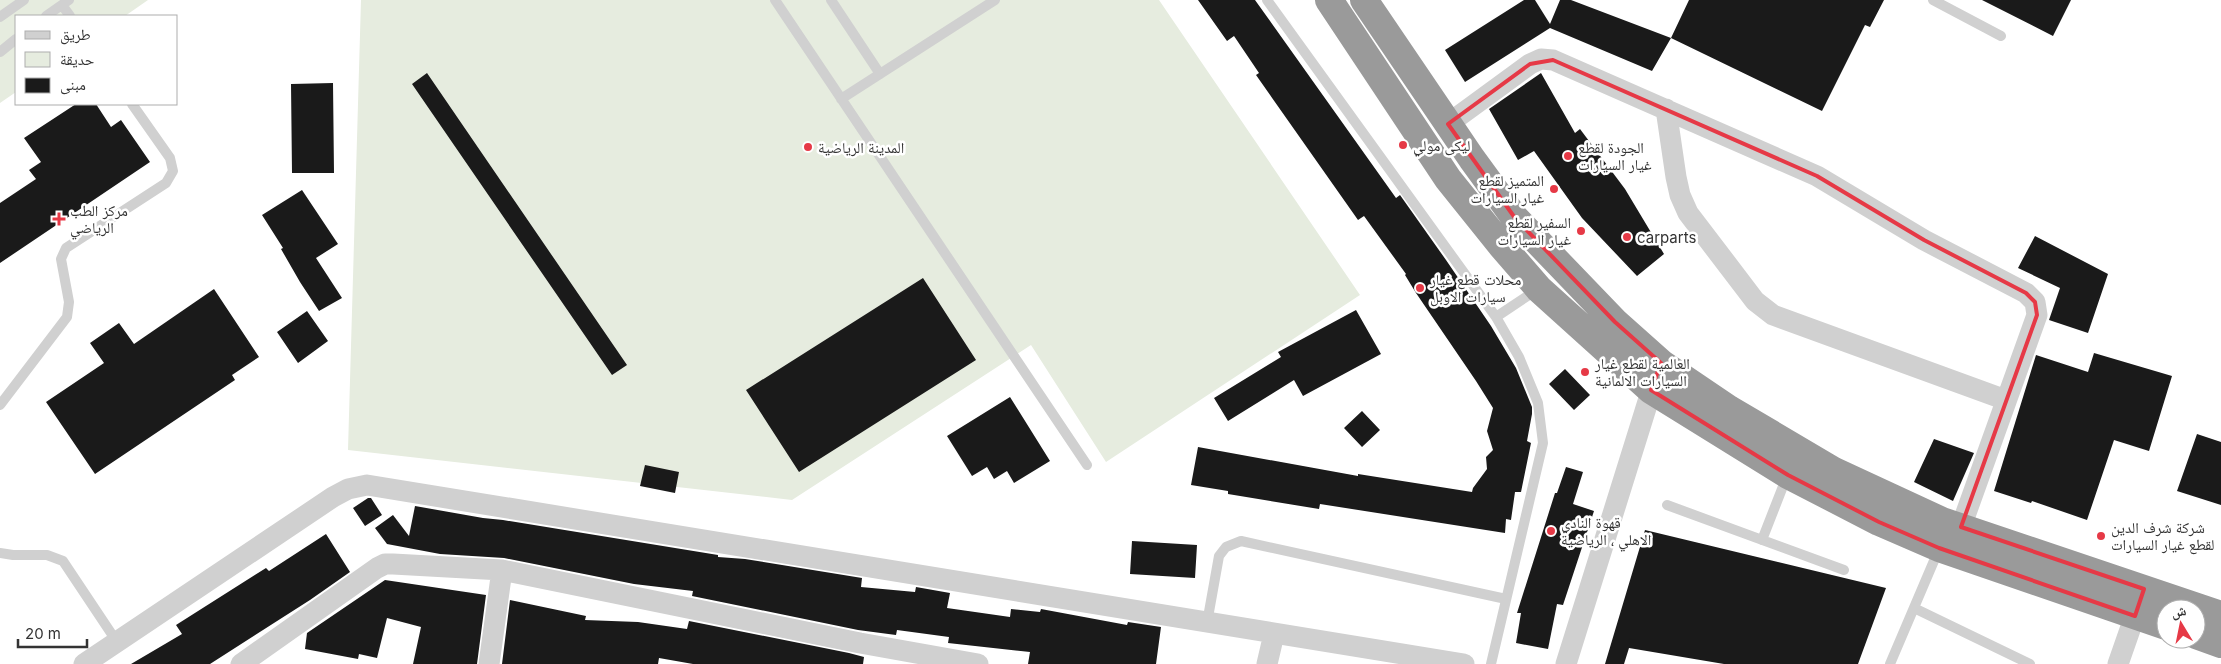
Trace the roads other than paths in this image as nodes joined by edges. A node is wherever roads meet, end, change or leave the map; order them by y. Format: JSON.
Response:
{"nodes":[{"id":1,"x":24,"y":0,"type":"edge"},
{"id":2,"x":774,"y":0,"type":"edge"},
{"id":3,"x":831,"y":0,"type":"edge"},
{"id":4,"x":995,"y":0,"type":"edge"},
{"id":5,"x":1268,"y":0,"type":"edge"},
{"id":6,"x":1328,"y":0,"type":"edge"},
{"id":7,"x":1364,"y":0,"type":"edge"},
{"id":8,"x":1933,"y":0,"type":"edge"},
{"id":9,"x":65,"y":2,"type":"edge"},
{"id":10,"x":47,"y":15,"type":"edge"},
{"id":11,"x":70,"y":15,"type":"edge"},
{"id":12,"x":0,"y":17,"type":"edge"},
{"id":13,"x":2001,"y":36,"type":"dead end"},
{"id":14,"x":15,"y":40,"type":"edge"},
{"id":15,"x":0,"y":52,"type":"edge"},
{"id":16,"x":880,"y":74,"type":"junction"},
{"id":17,"x":841,"y":99,"type":"junction"},
{"id":18,"x":133,"y":105,"type":"edge"},
{"id":19,"x":1666,"y":109,"type":"junction"},
{"id":20,"x":1448,"y":124,"type":"junction"},
{"id":21,"x":1539,"y":289,"type":"junction"},
{"id":22,"x":1496,"y":317,"type":"junction"},
{"id":23,"x":1661,"y":362,"type":"junction"},
{"id":24,"x":1651,"y":390,"type":"junction"},
{"id":25,"x":2006,"y":400,"type":"junction"},
{"id":26,"x":0,"y":404,"type":"edge"},
{"id":27,"x":1087,"y":465,"type":"dead end"},
{"id":28,"x":1788,"y":475,"type":"junction"},
{"id":29,"x":1666,"y":505,"type":"dead end"},
{"id":30,"x":1961,"y":527,"type":"junction"},
{"id":31,"x":1762,"y":540,"type":"junction"},
{"id":32,"x":1939,"y":548,"type":"junction"},
{"id":33,"x":0,"y":553,"type":"edge"},
{"id":34,"x":502,"y":570,"type":"junction"},
{"id":35,"x":1844,"y":570,"type":"dead end"},
{"id":36,"x":2144,"y":589,"type":"junction"},
{"id":37,"x":1506,"y":599,"type":"junction"},
{"id":38,"x":1914,"y":608,"type":"junction"},
{"id":39,"x":2221,"y":615,"type":"edge"},
{"id":40,"x":2135,"y":616,"type":"junction"},
{"id":41,"x":1207,"y":623,"type":"junction"},
{"id":42,"x":2156,"y":623,"type":"edge"},
{"id":43,"x":1274,"y":634,"type":"junction"},
{"id":44,"x":2206,"y":639,"type":"edge"},
{"id":45,"x":117,"y":642,"type":"junction"},
{"id":46,"x":2221,"y":644,"type":"edge"},
{"id":47,"x":250,"y":663,"type":"edge"},
{"id":48,"x":84,"y":664,"type":"edge"},
{"id":49,"x":489,"y":664,"type":"edge"},
{"id":50,"x":978,"y":664,"type":"edge"},
{"id":51,"x":1267,"y":664,"type":"edge"},
{"id":52,"x":1464,"y":664,"type":"edge"},
{"id":53,"x":1490,"y":664,"type":"edge"},
{"id":54,"x":1566,"y":664,"type":"edge"},
{"id":55,"x":1890,"y":664,"type":"edge"},
{"id":56,"x":2030,"y":664,"type":"edge"},
{"id":57,"x":2118,"y":664,"type":"edge"}],
"edges":[{"from":1,"to":12,"type":"lane"},
{"from":2,"to":17,"type":"lane"},
{"from":3,"to":16,"type":"lane"},
{"from":4,"to":16,"type":"lane"},
{"from":5,"to":22,"type":"lane"},
{"from":6,"to":21,"type":"highway"},
{"from":7,"to":20,"type":"highway"},
{"from":8,"to":13,"type":"lane"},
{"from":9,"to":10,"type":"lane"},
{"from":9,"to":11,"type":"lane"},
{"from":14,"to":15,"type":"lane"},
{"from":16,"to":17,"type":"lane"},
{"from":17,"to":27,"type":"lane"},
{"from":18,"to":26,"type":"lane"},
{"from":19,"to":20,"type":"street"},
{"from":19,"to":25,"type":"street"},
{"from":19,"to":25,"type":"street"},
{"from":20,"to":23,"type":"highway"},
{"from":21,"to":22,"type":"lane"},
{"from":21,"to":24,"type":"highway"},
{"from":22,"to":37,"type":"lane"},
{"from":23,"to":24,"type":"street"},
{"from":23,"to":30,"type":"highway"},
{"from":24,"to":28,"type":"highway"},
{"from":24,"to":54,"type":"street"},
{"from":25,"to":30,"type":"street"},
{"from":28,"to":31,"type":"lane"},
{"from":28,"to":32,"type":"highway"},
{"from":29,"to":31,"type":"lane"},
{"from":30,"to":36,"type":"highway"},
{"from":31,"to":35,"type":"lane"},
{"from":32,"to":38,"type":"lane"},
{"from":32,"to":40,"type":"highway"},
{"from":33,"to":45,"type":"lane"},
{"from":34,"to":47,"type":"street"},
{"from":34,"to":49,"type":"street"},
{"from":34,"to":50,"type":"street"},
{"from":36,"to":39,"type":"highway"},
{"from":36,"to":40,"type":"street"},
{"from":37,"to":41,"type":"lane"},
{"from":37,"to":53,"type":"lane"},
{"from":38,"to":55,"type":"lane"},
{"from":38,"to":56,"type":"lane"},
{"from":40,"to":42,"type":"highway"},
{"from":40,"to":57,"type":"street"},
{"from":41,"to":43,"type":"street"},
{"from":41,"to":45,"type":"street"},
{"from":43,"to":51,"type":"street"},
{"from":43,"to":52,"type":"street"},
{"from":44,"to":46,"type":"highway"},
{"from":45,"to":48,"type":"street"}]}
